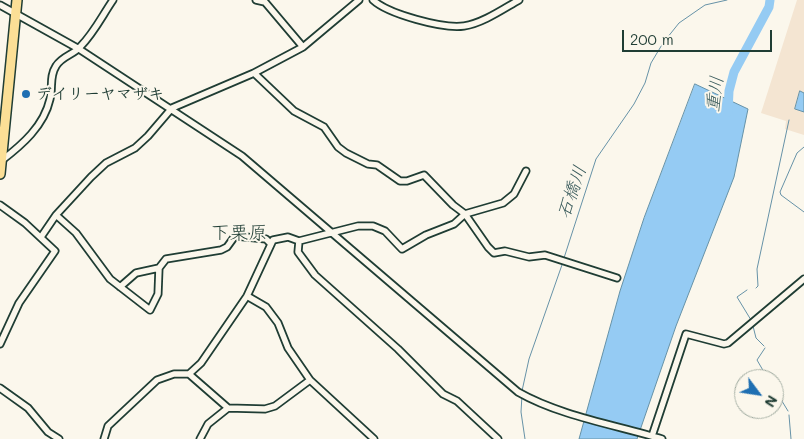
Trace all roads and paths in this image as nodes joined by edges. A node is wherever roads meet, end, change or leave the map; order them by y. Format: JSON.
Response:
{"nodes":[{"id":1,"x":17,"y":0,"type":"edge"},
{"id":2,"x":114,"y":0,"type":"edge"},
{"id":3,"x":256,"y":0,"type":"edge"},
{"id":4,"x":359,"y":0,"type":"edge"},
{"id":5,"x":373,"y":0,"type":"edge"},
{"id":6,"x":519,"y":0,"type":"edge"},
{"id":7,"x":0,"y":4,"type":"edge"},
{"id":8,"x":16,"y":12,"type":"junction"},
{"id":9,"x":303,"y":46,"type":"junction"},
{"id":10,"x":79,"y":49,"type":"junction"},
{"id":11,"x":254,"y":73,"type":"junction"},
{"id":12,"x":172,"y":108,"type":"junction"},
{"id":13,"x":1,"y":157,"type":"edge"},
{"id":14,"x":526,"y":171,"type":"dead end"},
{"id":15,"x":0,"y":174,"type":"edge"},
{"id":16,"x":0,"y":205,"type":"edge"},
{"id":17,"x":465,"y":214,"type":"junction"},
{"id":18,"x":56,"y":215,"type":"junction"},
{"id":19,"x":330,"y":232,"type":"junction"},
{"id":20,"x":41,"y":237,"type":"junction"},
{"id":21,"x":298,"y":241,"type":"junction"},
{"id":22,"x":270,"y":243,"type":"junction"},
{"id":23,"x":159,"y":268,"type":"junction"},
{"id":24,"x":617,"y":278,"type":"dead end"},
{"id":25,"x":804,"y":279,"type":"edge"},
{"id":26,"x":120,"y":287,"type":"junction"},
{"id":27,"x":247,"y":296,"type":"junction"},
{"id":28,"x":0,"y":344,"type":"edge"},
{"id":29,"x":189,"y":374,"type":"junction"},
{"id":30,"x":310,"y":380,"type":"junction"},
{"id":31,"x":0,"y":388,"type":"edge"},
{"id":32,"x":228,"y":408,"type":"junction"},
{"id":33,"x":652,"y":436,"type":"junction"},
{"id":34,"x":59,"y":439,"type":"edge"},
{"id":35,"x":104,"y":439,"type":"edge"},
{"id":36,"x":200,"y":439,"type":"edge"},
{"id":37,"x":374,"y":439,"type":"edge"},
{"id":38,"x":498,"y":439,"type":"edge"},
{"id":39,"x":662,"y":439,"type":"edge"}],
"edges":[{"from":1,"to":8,"type":"highway"},
{"from":2,"to":10,"type":"street"},
{"from":3,"to":9,"type":"street"},
{"from":4,"to":9,"type":"street"},
{"from":5,"to":6,"type":"street"},
{"from":7,"to":8,"type":"street"},
{"from":8,"to":10,"type":"street"},
{"from":8,"to":13,"type":"highway"},
{"from":9,"to":11,"type":"street"},
{"from":10,"to":12,"type":"street"},
{"from":10,"to":13,"type":"street"},
{"from":11,"to":12,"type":"street"},
{"from":11,"to":17,"type":"street"},
{"from":12,"to":18,"type":"street"},
{"from":12,"to":19,"type":"street"},
{"from":13,"to":15,"type":"highway"},
{"from":14,"to":17,"type":"street"},
{"from":16,"to":20,"type":"street"},
{"from":17,"to":19,"type":"street"},
{"from":17,"to":24,"type":"street"},
{"from":18,"to":20,"type":"street"},
{"from":18,"to":26,"type":"street"},
{"from":19,"to":21,"type":"street"},
{"from":19,"to":33,"type":"street"},
{"from":20,"to":28,"type":"street"},
{"from":21,"to":22,"type":"street"},
{"from":21,"to":38,"type":"street"},
{"from":22,"to":23,"type":"street"},
{"from":22,"to":27,"type":"street"},
{"from":23,"to":26,"type":"street"},
{"from":23,"to":26,"type":"street"},
{"from":25,"to":33,"type":"street"},
{"from":27,"to":29,"type":"street"},
{"from":27,"to":30,"type":"street"},
{"from":29,"to":32,"type":"street"},
{"from":29,"to":35,"type":"street"},
{"from":30,"to":32,"type":"street"},
{"from":30,"to":37,"type":"street"},
{"from":31,"to":34,"type":"street"},
{"from":32,"to":36,"type":"street"},
{"from":33,"to":39,"type":"street"}]}
